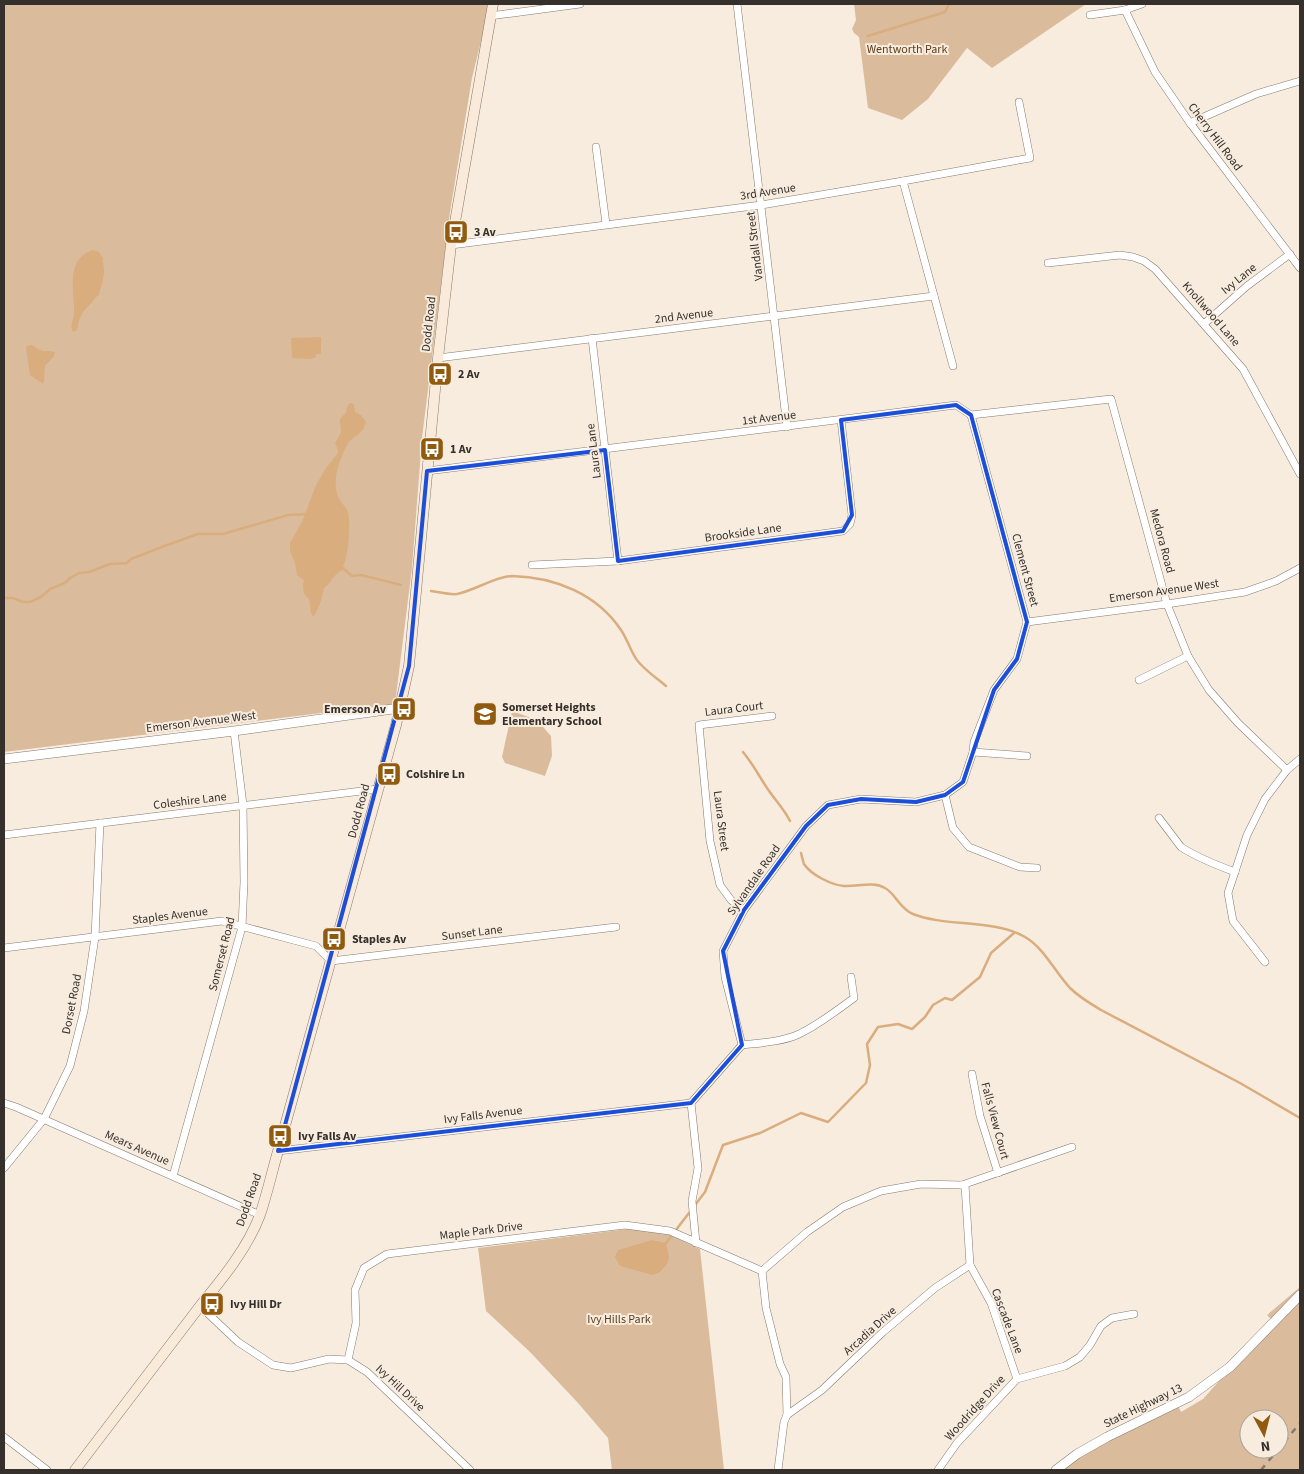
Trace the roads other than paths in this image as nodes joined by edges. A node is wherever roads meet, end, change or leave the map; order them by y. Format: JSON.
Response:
{"nodes":[{"id":1,"x":493,"y":4,"type":"edge"},
{"id":2,"x":580,"y":4,"type":"edge"},
{"id":3,"x":737,"y":4,"type":"edge"},
{"id":4,"x":1142,"y":4,"type":"edge"},
{"id":5,"x":1125,"y":10,"type":"junction"},
{"id":6,"x":490,"y":16,"type":"junction"},
{"id":7,"x":1090,"y":16,"type":"dead end"},
{"id":8,"x":1300,"y":82,"type":"edge"},
{"id":9,"x":1019,"y":102,"type":"dead end"},
{"id":10,"x":1190,"y":123,"type":"junction"},
{"id":11,"x":596,"y":147,"type":"dead end"},
{"id":12,"x":903,"y":181,"type":"junction"},
{"id":13,"x":761,"y":205,"type":"junction"},
{"id":14,"x":606,"y":224,"type":"junction"},
{"id":15,"x":451,"y":245,"type":"junction"},
{"id":16,"x":1290,"y":254,"type":"junction"},
{"id":17,"x":1048,"y":263,"type":"dead end"},
{"id":18,"x":1300,"y":268,"type":"edge"},
{"id":19,"x":934,"y":296,"type":"junction"},
{"id":20,"x":774,"y":316,"type":"junction"},
{"id":21,"x":1204,"y":324,"type":"junction"},
{"id":22,"x":592,"y":338,"type":"junction"},
{"id":23,"x":438,"y":358,"type":"junction"},
{"id":24,"x":953,"y":366,"type":"dead end"},
{"id":25,"x":1111,"y":398,"type":"joint"},
{"id":26,"x":971,"y":415,"type":"junction"},
{"id":27,"x":841,"y":420,"type":"junction"},
{"id":28,"x":787,"y":427,"type":"junction"},
{"id":29,"x":605,"y":450,"type":"junction"},
{"id":30,"x":427,"y":471,"type":"junction"},
{"id":31,"x":1300,"y":474,"type":"edge"},
{"id":32,"x":618,"y":561,"type":"junction"},
{"id":33,"x":532,"y":565,"type":"dead end"},
{"id":34,"x":1300,"y":568,"type":"edge"},
{"id":35,"x":1167,"y":604,"type":"junction"},
{"id":36,"x":1027,"y":622,"type":"junction"},
{"id":37,"x":1188,"y":656,"type":"junction"},
{"id":38,"x":1138,"y":680,"type":"dead end"},
{"id":39,"x":400,"y":708,"type":"junction"},
{"id":40,"x":772,"y":716,"type":"dead end"},
{"id":41,"x":699,"y":725,"type":"joint"},
{"id":42,"x":234,"y":731,"type":"junction"},
{"id":43,"x":973,"y":752,"type":"junction"},
{"id":44,"x":1027,"y":756,"type":"dead end"},
{"id":45,"x":4,"y":760,"type":"edge"},
{"id":46,"x":1300,"y":760,"type":"edge"},
{"id":47,"x":1287,"y":770,"type":"junction"},
{"id":48,"x":378,"y":789,"type":"junction"},
{"id":49,"x":945,"y":795,"type":"junction"},
{"id":50,"x":243,"y":806,"type":"junction"},
{"id":51,"x":1159,"y":818,"type":"dead end"},
{"id":52,"x":100,"y":823,"type":"junction"},
{"id":53,"x":4,"y":835,"type":"edge"},
{"id":54,"x":1037,"y":868,"type":"dead end"},
{"id":55,"x":1235,"y":872,"type":"junction"},
{"id":56,"x":744,"y":910,"type":"junction"},
{"id":57,"x":242,"y":927,"type":"junction"},
{"id":58,"x":616,"y":927,"type":"dead end"},
{"id":59,"x":95,"y":937,"type":"junction"},
{"id":60,"x":4,"y":948,"type":"edge"},
{"id":61,"x":331,"y":960,"type":"junction"},
{"id":62,"x":1265,"y":962,"type":"dead end"},
{"id":63,"x":851,"y":977,"type":"dead end"},
{"id":64,"x":742,"y":1045,"type":"junction"},
{"id":65,"x":972,"y":1074,"type":"dead end"},
{"id":66,"x":4,"y":1103,"type":"edge"},
{"id":67,"x":690,"y":1103,"type":"junction"},
{"id":68,"x":44,"y":1119,"type":"junction"},
{"id":69,"x":1072,"y":1147,"type":"dead end"},
{"id":70,"x":278,"y":1151,"type":"junction"},
{"id":71,"x":4,"y":1168,"type":"edge"},
{"id":72,"x":998,"y":1173,"type":"junction"},
{"id":73,"x":173,"y":1176,"type":"junction"},
{"id":74,"x":962,"y":1185,"type":"junction"},
{"id":75,"x":260,"y":1215,"type":"junction"},
{"id":76,"x":696,"y":1243,"type":"junction"},
{"id":77,"x":970,"y":1265,"type":"junction"},
{"id":78,"x":762,"y":1271,"type":"junction"},
{"id":79,"x":1300,"y":1295,"type":"edge"},
{"id":80,"x":200,"y":1306,"type":"junction"},
{"id":81,"x":1134,"y":1314,"type":"dead end"},
{"id":82,"x":348,"y":1360,"type":"junction"},
{"id":83,"x":1017,"y":1379,"type":"junction"},
{"id":84,"x":787,"y":1415,"type":"junction"},
{"id":85,"x":4,"y":1438,"type":"edge"},
{"id":86,"x":47,"y":1470,"type":"edge"},
{"id":87,"x":75,"y":1470,"type":"edge"},
{"id":88,"x":470,"y":1470,"type":"edge"},
{"id":89,"x":778,"y":1470,"type":"edge"},
{"id":90,"x":938,"y":1470,"type":"edge"},
{"id":91,"x":1056,"y":1470,"type":"edge"}],
"edges":[{"from":1,"to":6,"type":"main road","name":"Dodd Road"},
{"from":2,"to":6,"type":"street"},
{"from":3,"to":13,"type":"street","name":"Vandall Street"},
{"from":4,"to":5,"type":"street"},
{"from":5,"to":7,"type":"street"},
{"from":5,"to":10,"type":"street","name":"Cherry Hill Road"},
{"from":6,"to":15,"type":"main road","name":"Dodd Road"},
{"from":8,"to":10,"type":"street"},
{"from":9,"to":12,"type":"street","name":"3rd Avenue"},
{"from":10,"to":16,"type":"street","name":"Cherry Hill Road"},
{"from":11,"to":14,"type":"street"},
{"from":12,"to":13,"type":"street","name":"3rd Avenue"},
{"from":12,"to":19,"type":"street"},
{"from":13,"to":14,"type":"street","name":"3rd Avenue"},
{"from":13,"to":20,"type":"street","name":"Vandall Street"},
{"from":14,"to":15,"type":"street","name":"3rd Avenue"},
{"from":15,"to":23,"type":"main road","name":"Dodd Road"},
{"from":16,"to":18,"type":"street","name":"Cherry Hill Road"},
{"from":16,"to":21,"type":"street","name":"Ivy Lane"},
{"from":17,"to":21,"type":"street","name":"Knollwood Lane"},
{"from":19,"to":20,"type":"street","name":"2nd Avenue"},
{"from":19,"to":24,"type":"street"},
{"from":20,"to":22,"type":"street","name":"2nd Avenue"},
{"from":20,"to":28,"type":"street","name":"Vandall Street"},
{"from":21,"to":31,"type":"street","name":"Knollwood Lane"},
{"from":22,"to":23,"type":"street","name":"2nd Avenue"},
{"from":22,"to":29,"type":"street","name":"Laura Lane"},
{"from":23,"to":30,"type":"main road","name":"Dodd Road"},
{"from":25,"to":26,"type":"street","name":"1st Avenue"},
{"from":25,"to":35,"type":"street","name":"Medora Road"},
{"from":26,"to":27,"type":"street","name":"1st Avenue"},
{"from":26,"to":36,"type":"street","name":"Clement Street"},
{"from":27,"to":28,"type":"street","name":"1st Avenue"},
{"from":27,"to":32,"type":"street","name":"Brookside Lane"},
{"from":28,"to":29,"type":"street","name":"1st Avenue"},
{"from":29,"to":30,"type":"street","name":"1st Avenue"},
{"from":29,"to":32,"type":"street","name":"Laura Lane"},
{"from":30,"to":39,"type":"main road","name":"Dodd Road"},
{"from":32,"to":33,"type":"street","name":"Brookside Lane"},
{"from":34,"to":35,"type":"street","name":"Emerson Avenue West"},
{"from":35,"to":36,"type":"street","name":"Emerson Avenue West"},
{"from":35,"to":37,"type":"street","name":"Medora Road"},
{"from":36,"to":43,"type":"street","name":"Clement Street"},
{"from":37,"to":38,"type":"street"},
{"from":37,"to":47,"type":"street","name":"Medora Road"},
{"from":39,"to":42,"type":"street","name":"Emerson Avenue West"},
{"from":39,"to":48,"type":"main road","name":"Dodd Road"},
{"from":40,"to":41,"type":"street","name":"Laura Court"},
{"from":41,"to":56,"type":"street","name":"Laura Street"},
{"from":42,"to":45,"type":"street","name":"Emerson Avenue West"},
{"from":42,"to":50,"type":"street","name":"Somerset Road"},
{"from":43,"to":44,"type":"street"},
{"from":43,"to":49,"type":"street","name":"Sylvandale Road"},
{"from":46,"to":47,"type":"street"},
{"from":47,"to":55,"type":"street"},
{"from":48,"to":50,"type":"street","name":"Coleshire Lane"},
{"from":48,"to":61,"type":"main road","name":"Dodd Road"},
{"from":49,"to":54,"type":"street"},
{"from":49,"to":56,"type":"street","name":"Sylvandale Road"},
{"from":50,"to":52,"type":"street","name":"Coleshire Lane"},
{"from":50,"to":57,"type":"street","name":"Somerset Road"},
{"from":51,"to":55,"type":"street"},
{"from":52,"to":53,"type":"street","name":"Coleshire Lane"},
{"from":52,"to":59,"type":"street","name":"Dorset Road"},
{"from":55,"to":62,"type":"street"},
{"from":56,"to":64,"type":"street","name":"Sylvandale Road"},
{"from":57,"to":59,"type":"street","name":"Staples Avenue"},
{"from":57,"to":61,"type":"street","name":"Staples Avenue"},
{"from":57,"to":73,"type":"street","name":"Somerset Road"},
{"from":58,"to":61,"type":"street","name":"Sunset Lane"},
{"from":59,"to":60,"type":"street","name":"Staples Avenue"},
{"from":59,"to":68,"type":"street","name":"Dorset Road"},
{"from":61,"to":70,"type":"main road","name":"Dodd Road"},
{"from":63,"to":64,"type":"street"},
{"from":64,"to":67,"type":"street"},
{"from":65,"to":72,"type":"street","name":"Falls View Court"},
{"from":66,"to":68,"type":"street","name":"Mears Avenue"},
{"from":67,"to":70,"type":"street","name":"Ivy Falls Avenue"},
{"from":67,"to":76,"type":"street"},
{"from":68,"to":71,"type":"street","name":"Dorset Road"},
{"from":68,"to":73,"type":"street","name":"Mears Avenue"},
{"from":69,"to":72,"type":"street"},
{"from":70,"to":75,"type":"main road","name":"Dodd Road"},
{"from":72,"to":74,"type":"street"},
{"from":73,"to":75,"type":"street","name":"Mears Avenue"},
{"from":74,"to":77,"type":"street","name":"Cascade Lane"},
{"from":74,"to":78,"type":"street"},
{"from":75,"to":80,"type":"main road","name":"Dodd Road"},
{"from":76,"to":78,"type":"street"},
{"from":76,"to":82,"type":"street","name":"Maple Park Drive"},
{"from":77,"to":83,"type":"street","name":"Cascade Lane"},
{"from":77,"to":84,"type":"street","name":"Arcadia Drive"},
{"from":78,"to":84,"type":"street"},
{"from":79,"to":91,"type":"street","name":"State Highway 13"},
{"from":80,"to":82,"type":"street"},
{"from":80,"to":87,"type":"main road","name":"Dodd Road"},
{"from":81,"to":83,"type":"street","name":"Woodridge Drive"},
{"from":82,"to":88,"type":"street","name":"Ivy Hill Drive"},
{"from":83,"to":90,"type":"street","name":"Woodridge Drive"},
{"from":84,"to":89,"type":"street"},
{"from":85,"to":86,"type":"street"}]}
